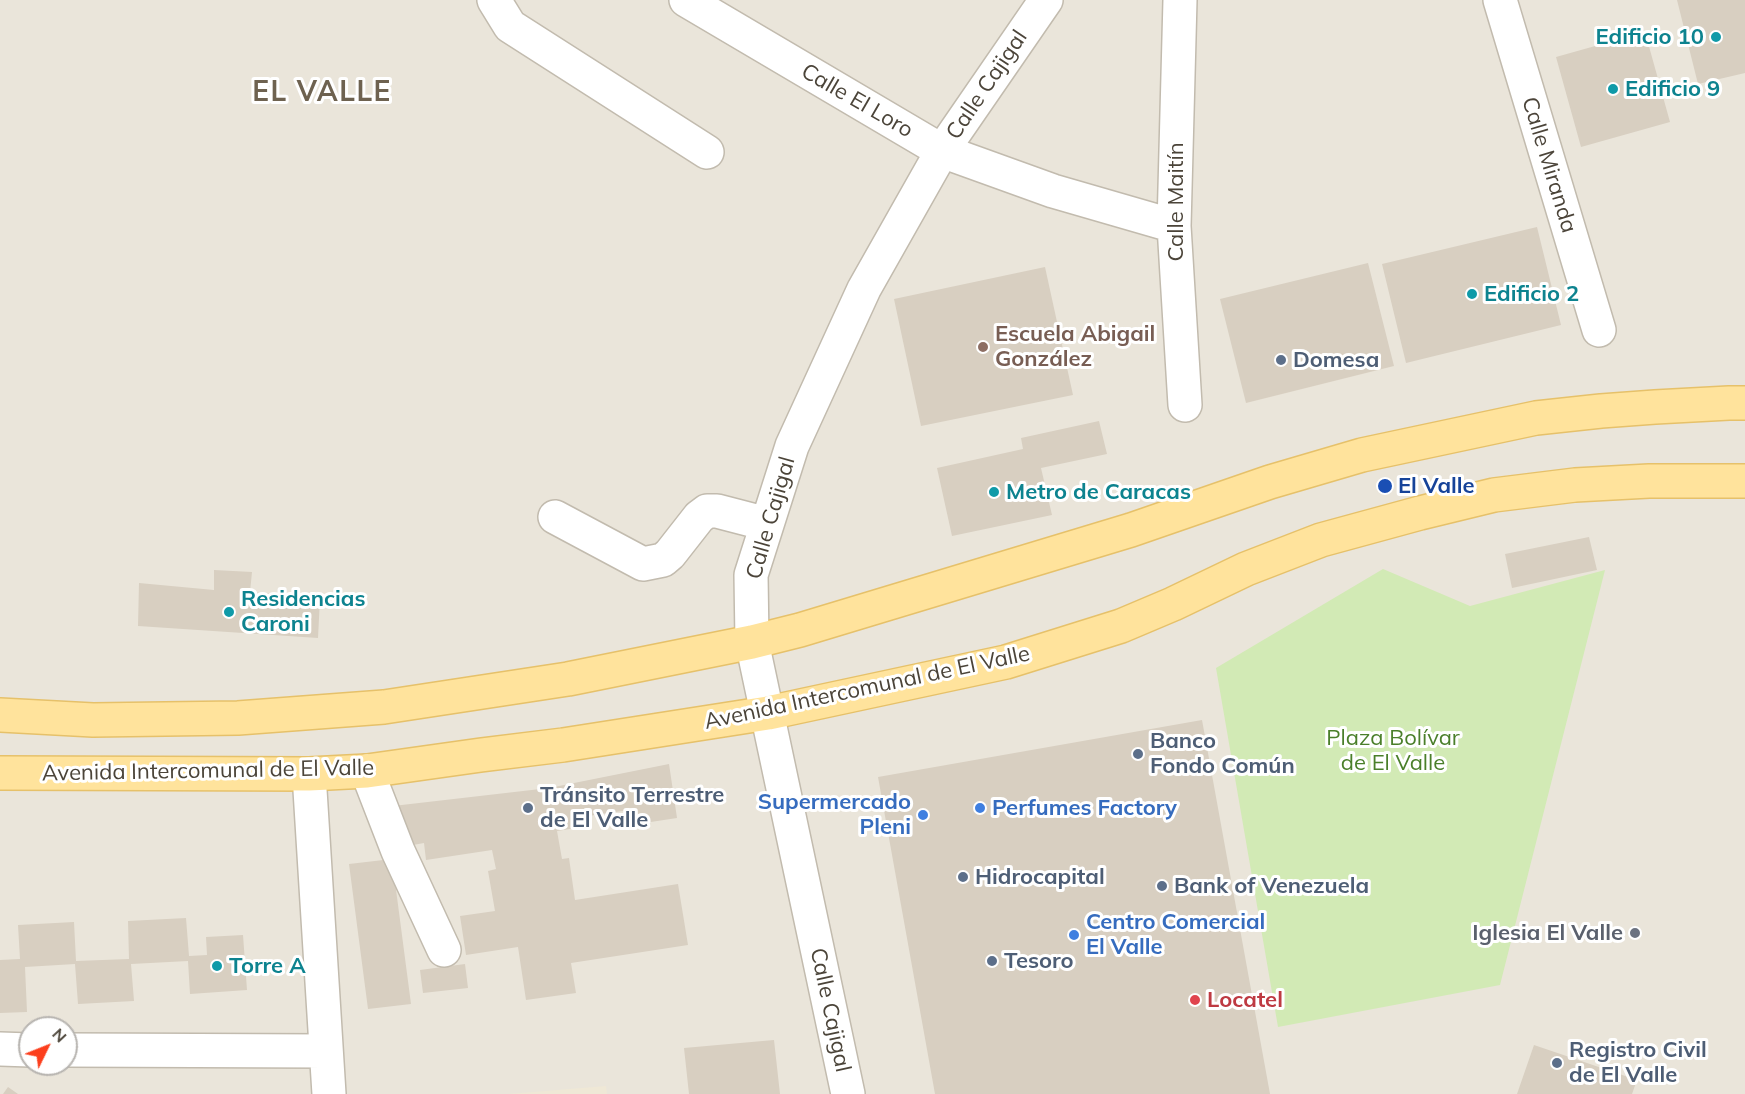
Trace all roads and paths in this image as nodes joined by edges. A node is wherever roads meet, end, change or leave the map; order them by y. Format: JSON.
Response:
{"nodes":[{"id":1,"x":494,"y":0,"type":"edge"},
{"id":2,"x":686,"y":0,"type":"edge"},
{"id":3,"x":1046,"y":0,"type":"edge"},
{"id":4,"x":1180,"y":0,"type":"edge"},
{"id":5,"x":1500,"y":0,"type":"edge"},
{"id":6,"x":942,"y":151,"type":"junction"},
{"id":7,"x":707,"y":152,"type":"dead end"},
{"id":8,"x":1174,"y":226,"type":"junction"},
{"id":9,"x":1599,"y":330,"type":"dead end"},
{"id":10,"x":1745,"y":403,"type":"edge"},
{"id":11,"x":1185,"y":405,"type":"dead end"},
{"id":12,"x":1745,"y":481,"type":"edge"},
{"id":13,"x":555,"y":517,"type":"dead end"},
{"id":14,"x":767,"y":524,"type":"junction"},
{"id":15,"x":752,"y":642,"type":"junction"},
{"id":16,"x":768,"y":713,"type":"junction"},
{"id":17,"x":0,"y":716,"type":"edge"},
{"id":18,"x":367,"y":771,"type":"junction"},
{"id":19,"x":0,"y":773,"type":"edge"},
{"id":20,"x":309,"y":774,"type":"junction"},
{"id":21,"x":444,"y":950,"type":"dead end"},
{"id":22,"x":0,"y":1049,"type":"edge"},
{"id":23,"x":18,"y":1050,"type":"edge"},
{"id":24,"x":78,"y":1050,"type":"edge"},
{"id":25,"x":326,"y":1051,"type":"junction"},
{"id":26,"x":329,"y":1094,"type":"edge"},
{"id":27,"x":848,"y":1094,"type":"edge"}],
"edges":[{"from":1,"to":7,"type":"street"},
{"from":2,"to":6,"type":"street","name":"Calle El Loro"},
{"from":3,"to":6,"type":"street","name":"Calle Cajigal"},
{"from":4,"to":8,"type":"street","name":"Calle Maitín"},
{"from":5,"to":9,"type":"street","name":"Calle Miranda"},
{"from":6,"to":8,"type":"street","name":"Calle El Loro"},
{"from":6,"to":14,"type":"street","name":"Calle Cajigal"},
{"from":8,"to":11,"type":"street","name":"Calle Maitín"},
{"from":10,"to":15,"type":"main road"},
{"from":12,"to":16,"type":"main road","name":"Avenida Intercomunal de El Valle"},
{"from":13,"to":14,"type":"street"},
{"from":14,"to":15,"type":"street","name":"Calle Cajigal"},
{"from":15,"to":16,"type":"street","name":"Calle Cajigal"},
{"from":15,"to":17,"type":"main road"},
{"from":16,"to":18,"type":"main road","name":"Avenida Intercomunal de El Valle"},
{"from":16,"to":27,"type":"street","name":"Calle Cajigal"},
{"from":18,"to":20,"type":"main road","name":"Avenida Intercomunal de El Valle"},
{"from":18,"to":21,"type":"street"},
{"from":19,"to":20,"type":"main road","name":"Avenida Intercomunal de El Valle"},
{"from":20,"to":25,"type":"street"},
{"from":22,"to":23,"type":"street"},
{"from":24,"to":25,"type":"street"},
{"from":25,"to":26,"type":"street"}]}
